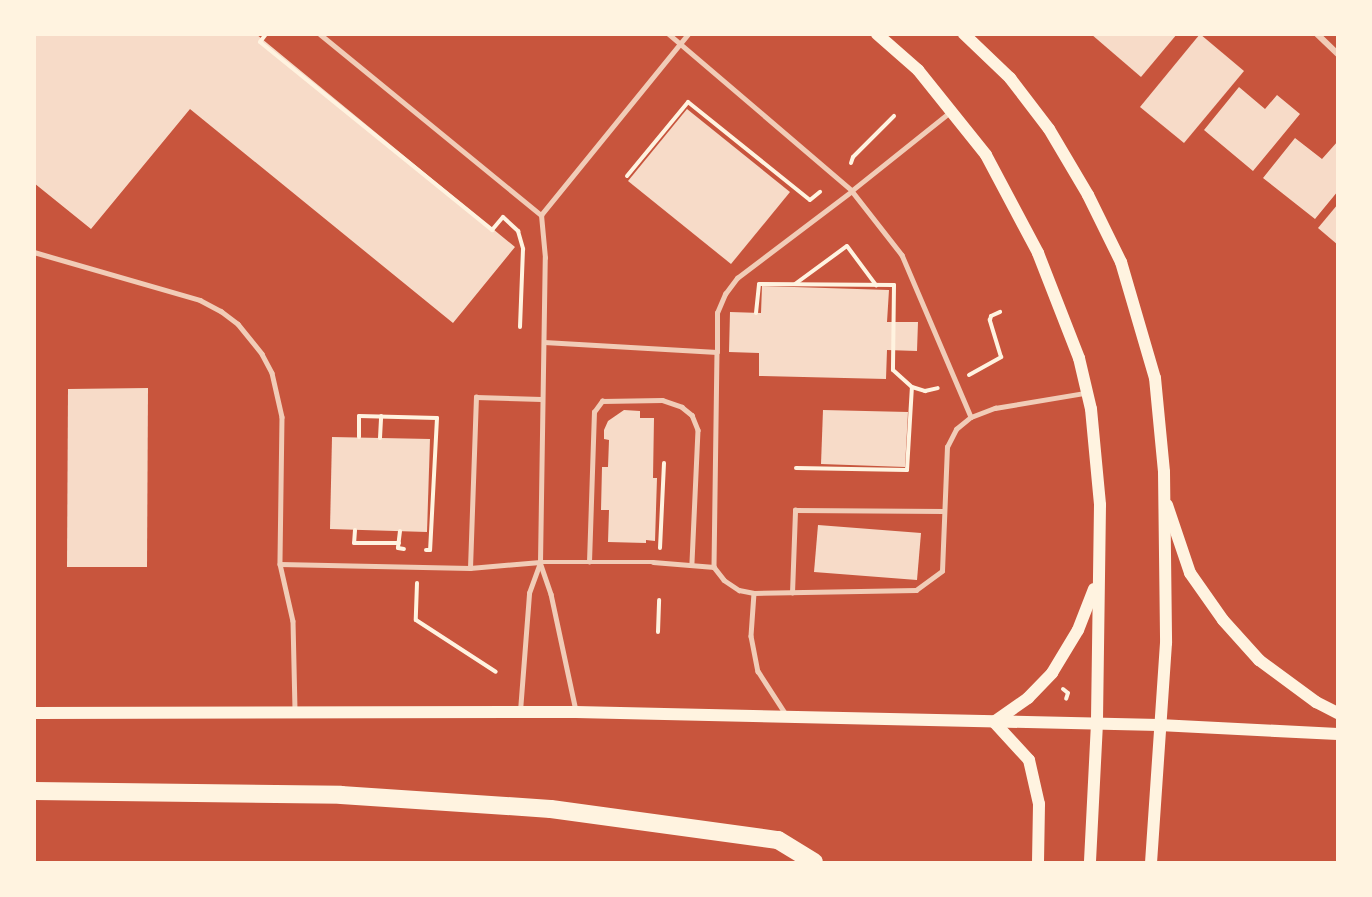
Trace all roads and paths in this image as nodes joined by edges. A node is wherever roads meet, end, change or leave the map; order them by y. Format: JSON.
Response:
{"nodes":[{"id":1,"x":266,"y":34,"type":"edge"},
{"id":2,"x":320,"y":34,"type":"edge"},
{"id":3,"x":668,"y":34,"type":"edge"},
{"id":4,"x":688,"y":34,"type":"edge"},
{"id":5,"x":877,"y":34,"type":"edge"},
{"id":6,"x":964,"y":34,"type":"edge"},
{"id":7,"x":1317,"y":34,"type":"edge"},
{"id":8,"x":680,"y":44,"type":"junction"},
{"id":9,"x":1338,"y":54,"type":"edge"},
{"id":10,"x":951,"y":111,"type":"junction"},
{"id":11,"x":894,"y":116,"type":"dead end"},
{"id":12,"x":852,"y":163,"type":"dead end"},
{"id":13,"x":627,"y":176,"type":"dead end"},
{"id":14,"x":852,"y":191,"type":"junction"},
{"id":15,"x":820,"y":192,"type":"dead end"},
{"id":16,"x":541,"y":215,"type":"junction"},
{"id":17,"x":34,"y":252,"type":"edge"},
{"id":18,"x":795,"y":285,"type":"junction"},
{"id":19,"x":876,"y":285,"type":"junction"},
{"id":20,"x":1000,"y":312,"type":"dead end"},
{"id":21,"x":756,"y":313,"type":"dead end"},
{"id":22,"x":520,"y":327,"type":"dead end"},
{"id":23,"x":544,"y":342,"type":"junction"},
{"id":24,"x":717,"y":352,"type":"junction"},
{"id":25,"x":969,"y":375,"type":"dead end"},
{"id":26,"x":912,"y":387,"type":"junction"},
{"id":27,"x":938,"y":388,"type":"dead end"},
{"id":28,"x":1087,"y":392,"type":"junction"},
{"id":29,"x":541,"y":399,"type":"junction"},
{"id":30,"x":381,"y":416,"type":"junction"},
{"id":31,"x":971,"y":417,"type":"junction"},
{"id":32,"x":359,"y":437,"type":"dead end"},
{"id":33,"x":380,"y":438,"type":"dead end"},
{"id":34,"x":664,"y":463,"type":"dead end"},
{"id":35,"x":796,"y":468,"type":"dead end"},
{"id":36,"x":1164,"y":495,"type":"junction"},
{"id":37,"x":944,"y":511,"type":"junction"},
{"id":38,"x":355,"y":530,"type":"dead end"},
{"id":39,"x":400,"y":531,"type":"dead end"},
{"id":40,"x":399,"y":543,"type":"junction"},
{"id":41,"x":654,"y":547,"type":"dead end"},
{"id":42,"x":408,"y":549,"type":"dead end"},
{"id":43,"x":418,"y":549,"type":"dead end"},
{"id":44,"x":540,"y":562,"type":"junction"},
{"id":45,"x":589,"y":562,"type":"junction"},
{"id":46,"x":280,"y":564,"type":"junction"},
{"id":47,"x":692,"y":564,"type":"junction"},
{"id":48,"x":714,"y":567,"type":"junction"},
{"id":49,"x":470,"y":568,"type":"junction"},
{"id":50,"x":1097,"y":582,"type":"junction"},
{"id":51,"x":417,"y":583,"type":"dead end"},
{"id":52,"x":792,"y":592,"type":"junction"},
{"id":53,"x":754,"y":593,"type":"junction"},
{"id":54,"x":659,"y":600,"type":"dead end"},
{"id":55,"x":658,"y":632,"type":"dead end"},
{"id":56,"x":496,"y":672,"type":"dead end"},
{"id":57,"x":1063,"y":689,"type":"dead end"},
{"id":58,"x":1066,"y":699,"type":"dead end"},
{"id":59,"x":520,"y":711,"type":"junction"},
{"id":60,"x":295,"y":712,"type":"junction"},
{"id":61,"x":576,"y":712,"type":"junction"},
{"id":62,"x":34,"y":713,"type":"edge"},
{"id":63,"x":1338,"y":714,"type":"edge"},
{"id":64,"x":788,"y":718,"type":"junction"},
{"id":65,"x":994,"y":722,"type":"junction"},
{"id":66,"x":1097,"y":723,"type":"junction"},
{"id":67,"x":1159,"y":725,"type":"junction"},
{"id":68,"x":1338,"y":734,"type":"edge"},
{"id":69,"x":34,"y":791,"type":"edge"},
{"id":70,"x":814,"y":862,"type":"edge"},
{"id":71,"x":1038,"y":862,"type":"edge"},
{"id":72,"x":1090,"y":862,"type":"edge"},
{"id":73,"x":1151,"y":862,"type":"edge"}],
"edges":[{"from":1,"to":22,"type":"path"},
{"from":2,"to":16,"type":"lane"},
{"from":3,"to":8,"type":"lane"},
{"from":4,"to":8,"type":"lane"},
{"from":5,"to":10,"type":"main road"},
{"from":6,"to":36,"type":"main road"},
{"from":7,"to":9,"type":"street"},
{"from":8,"to":14,"type":"lane"},
{"from":8,"to":16,"type":"lane"},
{"from":10,"to":14,"type":"lane"},
{"from":10,"to":28,"type":"main road"},
{"from":11,"to":12,"type":"path"},
{"from":13,"to":15,"type":"path"},
{"from":14,"to":24,"type":"lane"},
{"from":14,"to":31,"type":"lane"},
{"from":16,"to":23,"type":"lane"},
{"from":17,"to":46,"type":"lane"},
{"from":18,"to":19,"type":"path"},
{"from":18,"to":19,"type":"path"},
{"from":18,"to":21,"type":"path"},
{"from":19,"to":26,"type":"path"},
{"from":20,"to":25,"type":"path"},
{"from":23,"to":24,"type":"lane"},
{"from":23,"to":29,"type":"lane"},
{"from":24,"to":48,"type":"lane"},
{"from":26,"to":27,"type":"path"},
{"from":26,"to":35,"type":"path"},
{"from":28,"to":31,"type":"lane"},
{"from":28,"to":50,"type":"main road"},
{"from":29,"to":44,"type":"lane"},
{"from":29,"to":49,"type":"lane"},
{"from":30,"to":32,"type":"path"},
{"from":30,"to":33,"type":"path"},
{"from":30,"to":43,"type":"path"},
{"from":31,"to":37,"type":"lane"},
{"from":34,"to":41,"type":"path"},
{"from":36,"to":63,"type":"main road"},
{"from":36,"to":67,"type":"main road"},
{"from":37,"to":52,"type":"lane"},
{"from":37,"to":52,"type":"lane"},
{"from":38,"to":40,"type":"path"},
{"from":39,"to":40,"type":"path"},
{"from":40,"to":42,"type":"path"},
{"from":44,"to":45,"type":"lane"},
{"from":44,"to":49,"type":"lane"},
{"from":44,"to":59,"type":"lane"},
{"from":44,"to":61,"type":"lane"},
{"from":45,"to":47,"type":"lane"},
{"from":45,"to":47,"type":"lane"},
{"from":46,"to":49,"type":"lane"},
{"from":46,"to":60,"type":"lane"},
{"from":47,"to":48,"type":"lane"},
{"from":48,"to":53,"type":"lane"},
{"from":50,"to":65,"type":"main road"},
{"from":50,"to":66,"type":"main road"},
{"from":51,"to":56,"type":"path"},
{"from":52,"to":53,"type":"lane"},
{"from":53,"to":64,"type":"lane"},
{"from":54,"to":55,"type":"path"},
{"from":57,"to":58,"type":"path"},
{"from":59,"to":60,"type":"main road"},
{"from":59,"to":61,"type":"main road"},
{"from":60,"to":62,"type":"main road"},
{"from":61,"to":64,"type":"main road"},
{"from":64,"to":65,"type":"main road"},
{"from":65,"to":66,"type":"main road"},
{"from":65,"to":71,"type":"main road"},
{"from":66,"to":67,"type":"main road"},
{"from":66,"to":72,"type":"main road"},
{"from":67,"to":68,"type":"main road"},
{"from":67,"to":73,"type":"main road"},
{"from":69,"to":70,"type":"highway"}]}
